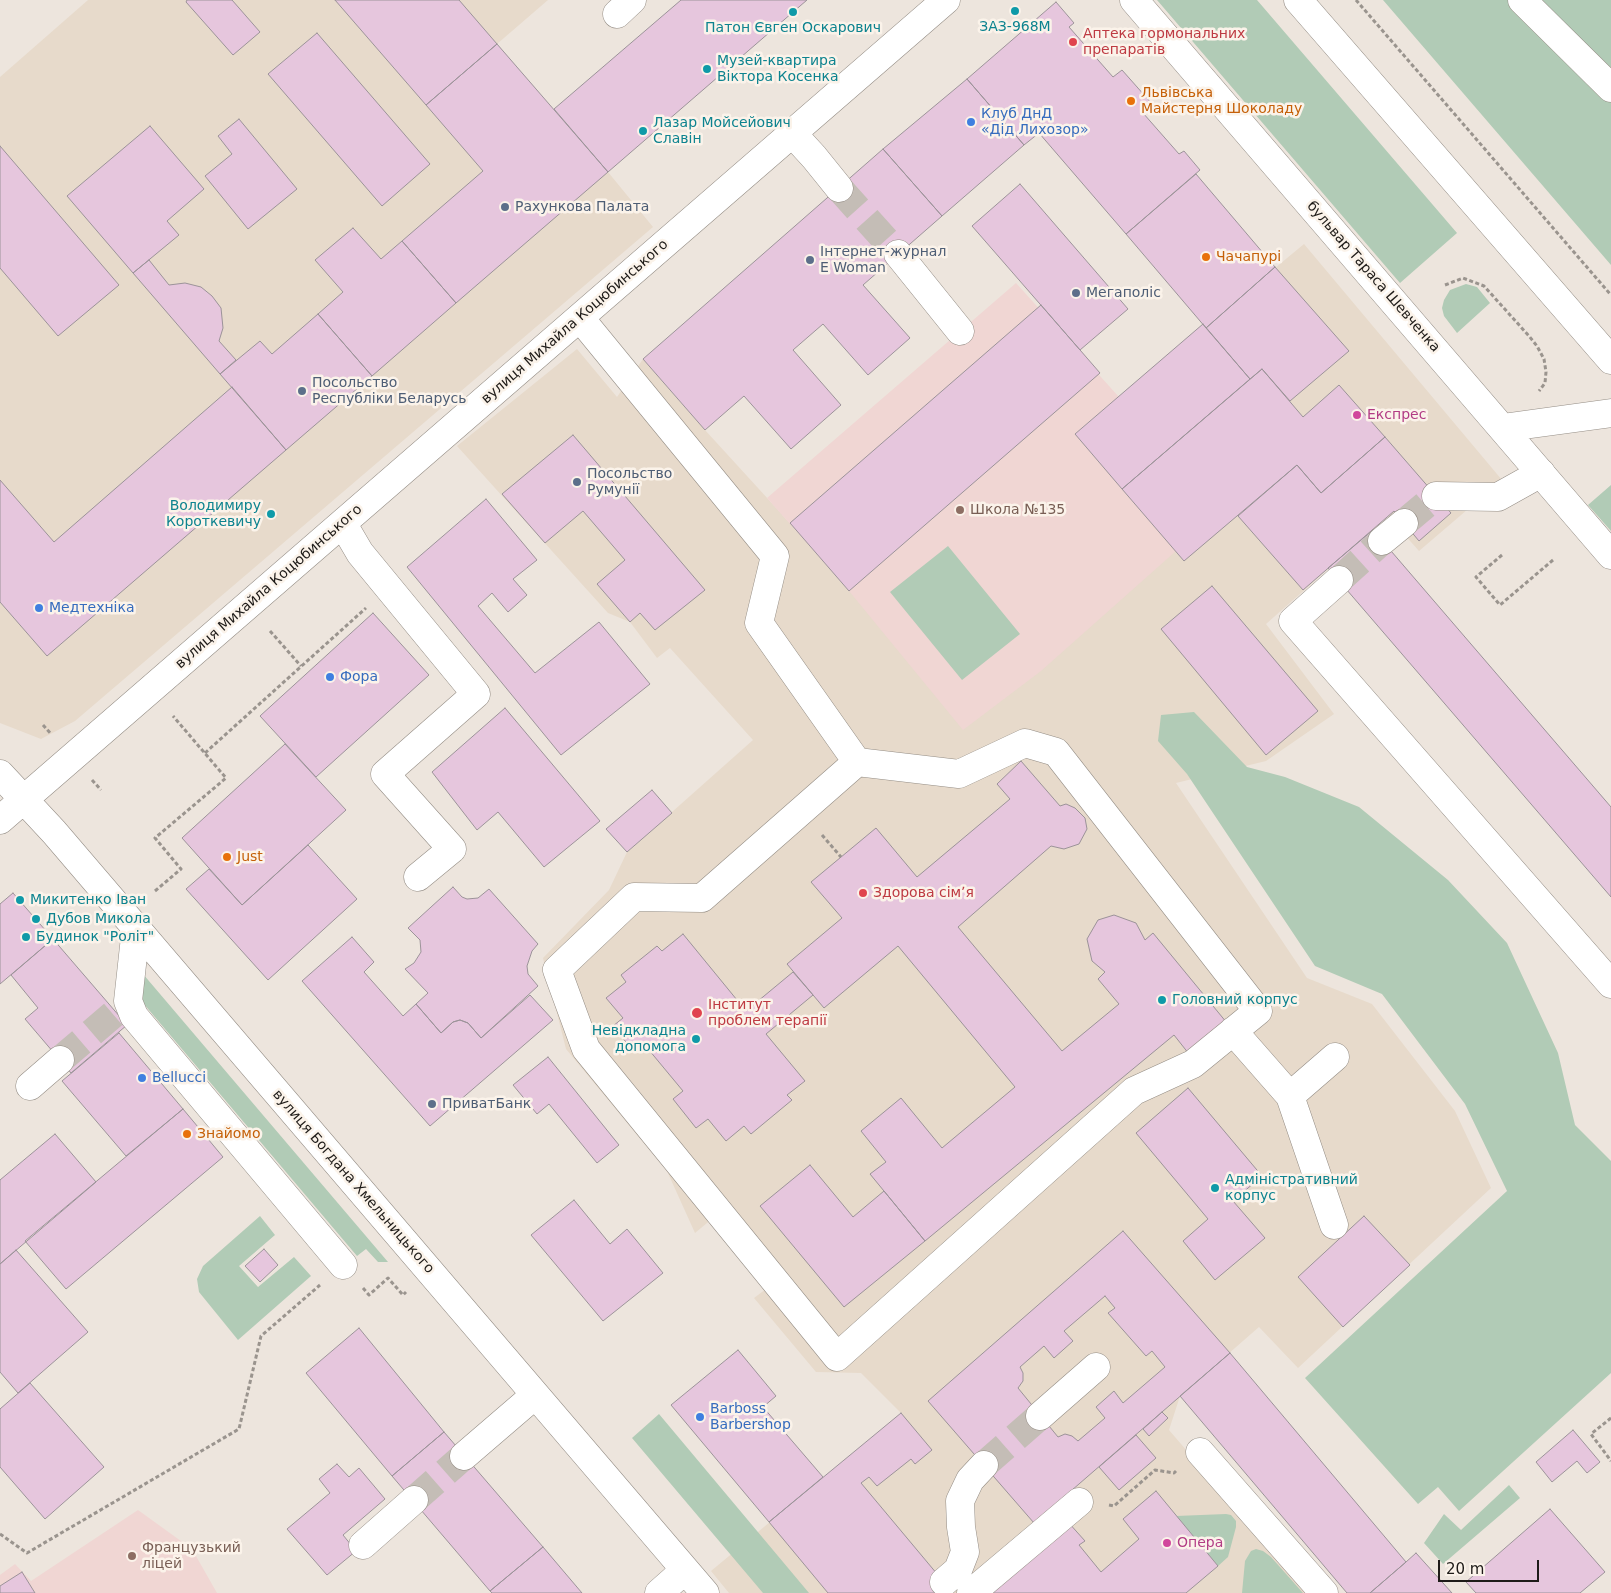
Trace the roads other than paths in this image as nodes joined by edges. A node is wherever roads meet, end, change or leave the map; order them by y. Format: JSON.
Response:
{"nodes":[{"id":1,"x":946,"y":0,"type":"edge"},
{"id":2,"x":1134,"y":0,"type":"edge"},
{"id":3,"x":1298,"y":0,"type":"edge"},
{"id":4,"x":1522,"y":0,"type":"edge"},
{"id":5,"x":1611,"y":88,"type":"edge"},
{"id":6,"x":792,"y":133,"type":"junction"},
{"id":7,"x":839,"y":188,"type":"tunnel mouth"},
{"id":8,"x":898,"y":254,"type":"tunnel mouth"},
{"id":9,"x":580,"y":318,"type":"junction"},
{"id":10,"x":960,"y":331,"type":"dead end"},
{"id":11,"x":1611,"y":360,"type":"edge"},
{"id":12,"x":1611,"y":413,"type":"edge"},
{"id":13,"x":1502,"y":428,"type":"junction"},
{"id":14,"x":1541,"y":473,"type":"junction"},
{"id":15,"x":1436,"y":496,"type":"tunnel mouth"},
{"id":16,"x":1404,"y":523,"type":"tunnel mouth"},
{"id":17,"x":342,"y":524,"type":"junction"},
{"id":18,"x":1382,"y":541,"type":"tunnel mouth"},
{"id":19,"x":1611,"y":555,"type":"edge"},
{"id":20,"x":1338,"y":580,"type":"tunnel mouth"},
{"id":21,"x":857,"y":762,"type":"junction"},
{"id":22,"x":0,"y":774,"type":"edge"},
{"id":23,"x":24,"y":799,"type":"junction"},
{"id":24,"x":0,"y":820,"type":"edge"},
{"id":25,"x":418,"y":877,"type":"dead end"},
{"id":26,"x":136,"y":928,"type":"junction"},
{"id":27,"x":1611,"y":984,"type":"edge"},
{"id":28,"x":1233,"y":1031,"type":"junction"},
{"id":29,"x":1335,"y":1057,"type":"dead end"},
{"id":30,"x":60,"y":1060,"type":"tunnel mouth"},
{"id":31,"x":30,"y":1086,"type":"dead end"},
{"id":32,"x":1290,"y":1096,"type":"junction"},
{"id":33,"x":1334,"y":1225,"type":"dead end"},
{"id":34,"x":343,"y":1265,"type":"road end"},
{"id":35,"x":1096,"y":1367,"type":"dead end"},
{"id":36,"x":535,"y":1394,"type":"junction"},
{"id":37,"x":1040,"y":1416,"type":"tunnel mouth"},
{"id":38,"x":1200,"y":1452,"type":"dead end"},
{"id":39,"x":464,"y":1456,"type":"tunnel mouth"},
{"id":40,"x":984,"y":1465,"type":"tunnel mouth"},
{"id":41,"x":414,"y":1500,"type":"tunnel mouth"},
{"id":42,"x":1079,"y":1502,"type":"dead end"},
{"id":43,"x":363,"y":1545,"type":"dead end"},
{"id":44,"x":685,"y":1570,"type":"junction"},
{"id":45,"x":944,"y":1582,"type":"dead end"},
{"id":46,"x":659,"y":1593,"type":"edge"},
{"id":47,"x":705,"y":1593,"type":"edge"},
{"id":48,"x":971,"y":1593,"type":"edge"},
{"id":49,"x":1324,"y":1593,"type":"edge"}],
"edges":[{"from":1,"to":6,"type":"street","name":"вулиця Михайла Коцюбинського"},
{"from":2,"to":13,"type":"street","name":"бульвар Тараса Шевченка"},
{"from":3,"to":11,"type":"street"},
{"from":4,"to":5,"type":"street"},
{"from":6,"to":7,"type":"street"},
{"from":6,"to":9,"type":"street","name":"вулиця Михайла Коцюбинського"},
{"from":8,"to":10,"type":"street"},
{"from":9,"to":17,"type":"street","name":"вулиця Михайла Коцюбинського"},
{"from":9,"to":21,"type":"street"},
{"from":12,"to":13,"type":"street"},
{"from":13,"to":14,"type":"street","name":"бульвар Тараса Шевченка"},
{"from":14,"to":15,"type":"street"},
{"from":14,"to":19,"type":"street","name":"бульвар Тараса Шевченка"},
{"from":16,"to":18,"type":"street"},
{"from":17,"to":23,"type":"street","name":"вулиця Михайла Коцюбинського"},
{"from":17,"to":25,"type":"street"},
{"from":20,"to":27,"type":"street"},
{"from":21,"to":28,"type":"street"},
{"from":21,"to":28,"type":"street"},
{"from":22,"to":23,"type":"street","name":"вулиця Богдана Хмельницького"},
{"from":23,"to":24,"type":"street","name":"вулиця Михайла Коцюбинського"},
{"from":23,"to":26,"type":"street","name":"вулиця Богдана Хмельницького"},
{"from":26,"to":34,"type":"street"},
{"from":26,"to":36,"type":"street","name":"вулиця Богдана Хмельницького"},
{"from":28,"to":32,"type":"street"},
{"from":29,"to":32,"type":"street"},
{"from":30,"to":31,"type":"street"},
{"from":32,"to":33,"type":"street"},
{"from":35,"to":37,"type":"street"},
{"from":36,"to":39,"type":"street"},
{"from":36,"to":44,"type":"street","name":"вулиця Богдана Хмельницького"},
{"from":38,"to":49,"type":"street"},
{"from":40,"to":45,"type":"street"},
{"from":41,"to":43,"type":"street"},
{"from":42,"to":48,"type":"street"},
{"from":44,"to":46,"type":"street"},
{"from":44,"to":47,"type":"street","name":"вулиця Богдана Хмельницького"}]}
